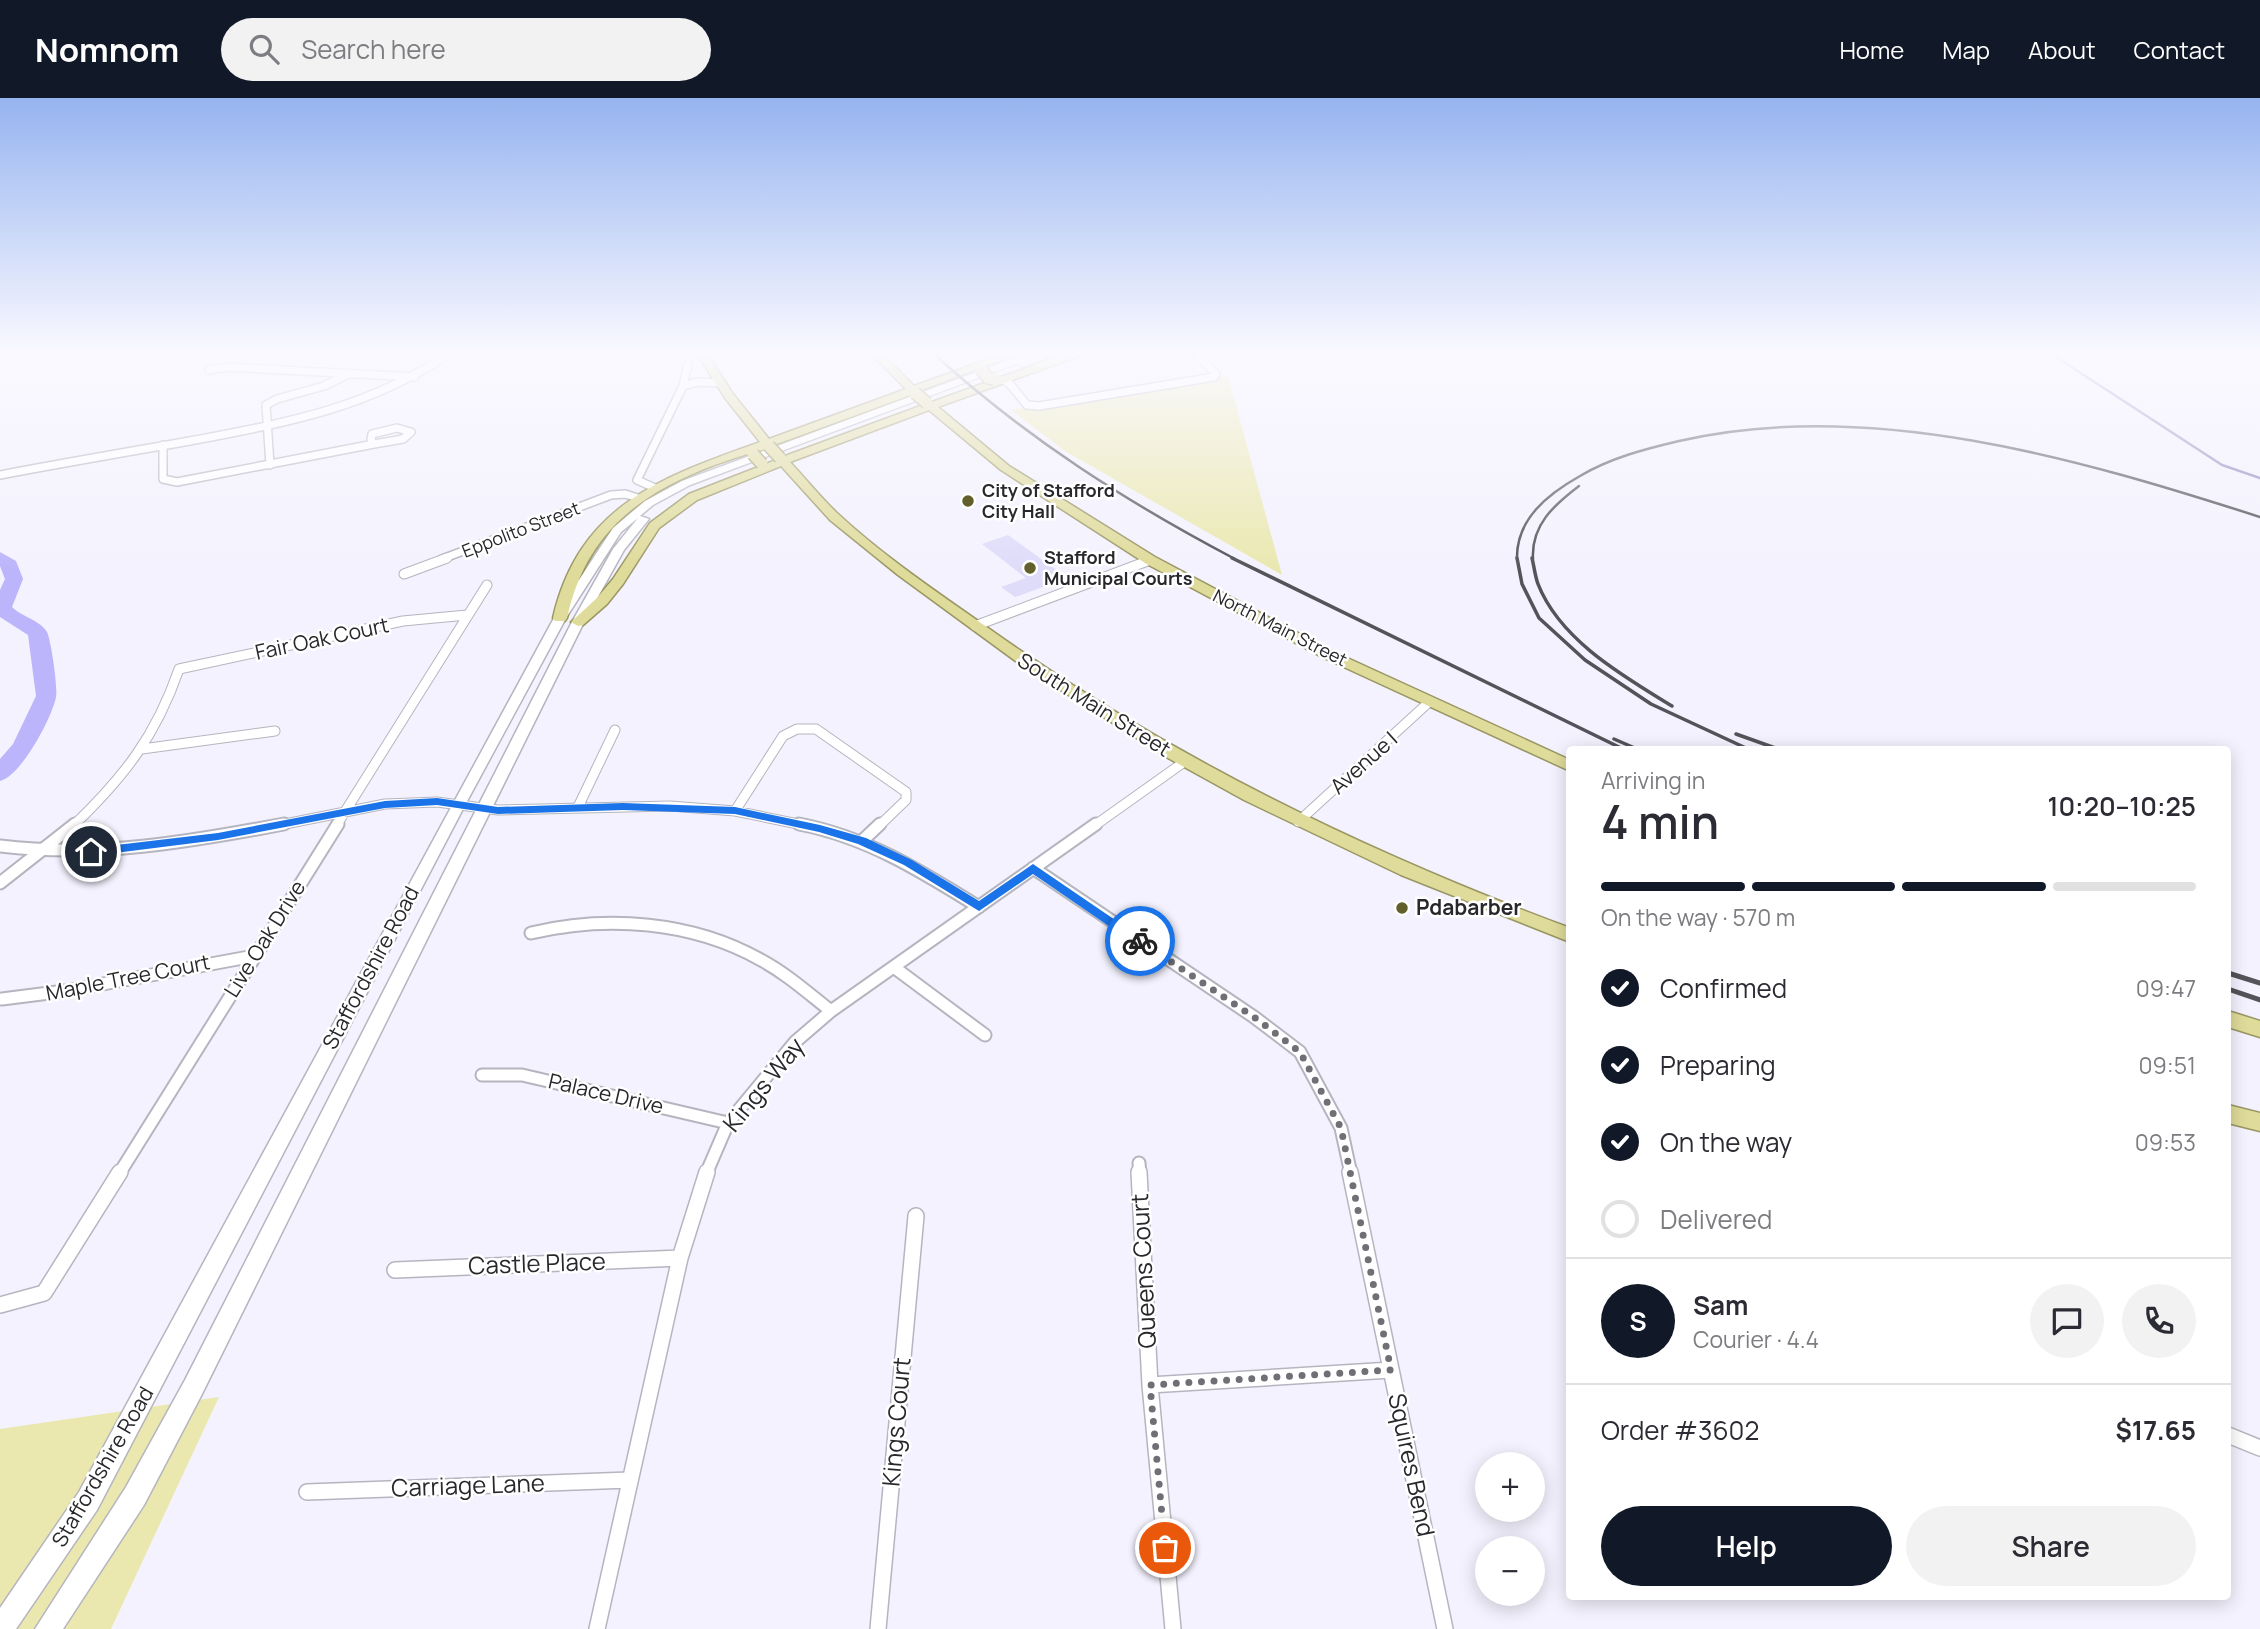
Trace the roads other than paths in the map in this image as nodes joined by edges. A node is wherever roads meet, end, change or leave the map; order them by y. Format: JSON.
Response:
{"nodes":[{"id":1,"x":266,"y":426,"type":"edge"},
{"id":2,"x":268,"y":426,"type":"edge"},
{"id":3,"x":663,"y":426,"type":"edge"},
{"id":4,"x":755,"y":426,"type":"edge"},
{"id":5,"x":833,"y":426,"type":"edge"},
{"id":6,"x":847,"y":426,"type":"edge"},
{"id":7,"x":847,"y":426,"type":"edge"},
{"id":8,"x":859,"y":426,"type":"edge"},
{"id":9,"x":955,"y":426,"type":"edge"},
{"id":10,"x":374,"y":444,"type":"junction"},
{"id":11,"x":163,"y":445,"type":"junction"},
{"id":12,"x":775,"y":452,"type":"junction"},
{"id":13,"x":747,"y":453,"type":"junction"},
{"id":14,"x":270,"y":464,"type":"junction"},
{"id":15,"x":759,"y":467,"type":"junction"},
{"id":16,"x":0,"y":475,"type":"edge"},
{"id":17,"x":655,"y":488,"type":"junction"},
{"id":18,"x":638,"y":498,"type":"junction"},
{"id":19,"x":1150,"y":560,"type":"junction"},
{"id":20,"x":404,"y":574,"type":"dead end"},
{"id":21,"x":486,"y":585,"type":"dead end"},
{"id":22,"x":467,"y":615,"type":"junction"},
{"id":23,"x":569,"y":620,"type":"junction"},
{"id":24,"x":975,"y":626,"type":"junction"},
{"id":25,"x":1428,"y":703,"type":"junction"},
{"id":26,"x":615,"y":730,"type":"dead end"},
{"id":27,"x":275,"y":731,"type":"dead end"},
{"id":28,"x":142,"y":749,"type":"junction"},
{"id":29,"x":1184,"y":762,"type":"junction"},
{"id":30,"x":1566,"y":764,"type":"edge"},
{"id":31,"x":458,"y":805,"type":"junction"},
{"id":32,"x":578,"y":807,"type":"junction"},
{"id":33,"x":483,"y":808,"type":"junction"},
{"id":34,"x":345,"y":810,"type":"junction"},
{"id":35,"x":735,"y":811,"type":"junction"},
{"id":36,"x":1298,"y":822,"type":"junction"},
{"id":37,"x":862,"y":841,"type":"junction"},
{"id":38,"x":0,"y":846,"type":"edge"},
{"id":39,"x":41,"y":851,"type":"junction"},
{"id":40,"x":1033,"y":868,"type":"junction"},
{"id":41,"x":0,"y":883,"type":"edge"},
{"id":42,"x":979,"y":906,"type":"junction"},
{"id":43,"x":531,"y":933,"type":"dead end"},
{"id":44,"x":1566,"y":933,"type":"edge"},
{"id":45,"x":254,"y":956,"type":"junction"},
{"id":46,"x":895,"y":968,"type":"junction"},
{"id":47,"x":2,"y":999,"type":"edge"},
{"id":48,"x":831,"y":1011,"type":"junction"},
{"id":49,"x":2231,"y":1020,"type":"edge"},
{"id":50,"x":2260,"y":1029,"type":"edge"},
{"id":51,"x":985,"y":1035,"type":"dead end"},
{"id":52,"x":482,"y":1075,"type":"dead end"},
{"id":53,"x":2231,"y":1115,"type":"edge"},
{"id":54,"x":728,"y":1122,"type":"junction"},
{"id":55,"x":2260,"y":1122,"type":"edge"},
{"id":56,"x":1139,"y":1163,"type":"dead end"},
{"id":57,"x":916,"y":1216,"type":"dead end"},
{"id":58,"x":680,"y":1258,"type":"junction"},
{"id":59,"x":395,"y":1270,"type":"dead end"},
{"id":60,"x":0,"y":1306,"type":"edge"},
{"id":61,"x":1391,"y":1370,"type":"junction"},
{"id":62,"x":1150,"y":1385,"type":"junction"},
{"id":63,"x":2231,"y":1436,"type":"edge"},
{"id":64,"x":2260,"y":1448,"type":"edge"},
{"id":65,"x":629,"y":1480,"type":"junction"},
{"id":66,"x":307,"y":1492,"type":"dead end"},
{"id":67,"x":1,"y":1629,"type":"edge"},
{"id":68,"x":48,"y":1629,"type":"edge"},
{"id":69,"x":597,"y":1629,"type":"edge"},
{"id":70,"x":878,"y":1629,"type":"edge"},
{"id":71,"x":1173,"y":1629,"type":"edge"},
{"id":72,"x":1445,"y":1629,"type":"edge"}],
"edges":[{"from":1,"to":11,"type":"street"},
{"from":2,"to":14,"type":"street"},
{"from":3,"to":17,"type":"street"},
{"from":4,"to":12,"type":"highway","name":"South Main Street"},
{"from":5,"to":12,"type":"highway"},
{"from":6,"to":23,"type":"main road","name":"Staffordshire Road"},
{"from":7,"to":23,"type":"main road","name":"Staffordshire Road"},
{"from":8,"to":12,"type":"highway"},
{"from":9,"to":19,"type":"highway","name":"North Main Street"},
{"from":10,"to":10,"type":"street"},
{"from":10,"to":14,"type":"street"},
{"from":11,"to":14,"type":"street"},
{"from":11,"to":16,"type":"street"},
{"from":12,"to":13,"type":"highway"},
{"from":12,"to":15,"type":"highway"},
{"from":12,"to":24,"type":"highway","name":"South Main Street"},
{"from":13,"to":15,"type":"highway","bridge":true},
{"from":13,"to":17,"type":"highway"},
{"from":15,"to":23,"type":"highway"},
{"from":17,"to":18,"type":"highway"},
{"from":18,"to":20,"type":"street","name":"Eppolito Street"},
{"from":18,"to":23,"type":"highway"},
{"from":19,"to":24,"type":"street"},
{"from":19,"to":25,"type":"highway","name":"North Main Street"},
{"from":21,"to":22,"type":"street","name":"Live Oak Drive"},
{"from":22,"to":28,"type":"street","name":"Fair Oak Court"},
{"from":22,"to":34,"type":"street","name":"Live Oak Drive"},
{"from":23,"to":31,"type":"main road","name":"Staffordshire Road"},
{"from":23,"to":33,"type":"main road","name":"Staffordshire Road"},
{"from":24,"to":29,"type":"highway","name":"South Main Street"},
{"from":25,"to":30,"type":"highway","name":"North Main Street"},
{"from":25,"to":36,"type":"street","name":"Avenue I"},
{"from":26,"to":32,"type":"street"},
{"from":27,"to":28,"type":"street"},
{"from":28,"to":39,"type":"street"},
{"from":29,"to":36,"type":"highway","name":"South Main Street"},
{"from":29,"to":40,"type":"street","name":"Kings Way"},
{"from":31,"to":33,"type":"street"},
{"from":31,"to":34,"type":"street"},
{"from":31,"to":67,"type":"main road","name":"Staffordshire Road"},
{"from":32,"to":33,"type":"street"},
{"from":32,"to":35,"type":"street"},
{"from":33,"to":68,"type":"main road","name":"Staffordshire Road"},
{"from":34,"to":39,"type":"street"},
{"from":34,"to":45,"type":"street","name":"Live Oak Drive"},
{"from":35,"to":37,"type":"street"},
{"from":35,"to":37,"type":"street"},
{"from":36,"to":44,"type":"highway","name":"South Main Street"},
{"from":37,"to":42,"type":"street"},
{"from":38,"to":39,"type":"street"},
{"from":39,"to":41,"type":"street"},
{"from":40,"to":42,"type":"street","name":"Kings Way"},
{"from":40,"to":61,"type":"street","name":"Squires Bend"},
{"from":42,"to":46,"type":"street","name":"Kings Way"},
{"from":43,"to":48,"type":"street"},
{"from":45,"to":47,"type":"street","name":"Maple Tree Court"},
{"from":45,"to":60,"type":"street","name":"Live Oak Drive"},
{"from":46,"to":48,"type":"street","name":"Kings Way"},
{"from":46,"to":51,"type":"street"},
{"from":48,"to":54,"type":"street","name":"Kings Way"},
{"from":49,"to":50,"type":"highway"},
{"from":52,"to":54,"type":"street","name":"Palace Drive"},
{"from":53,"to":55,"type":"highway"},
{"from":54,"to":58,"type":"street","name":"Kings Way"},
{"from":56,"to":62,"type":"street","name":"Queens Court"},
{"from":57,"to":70,"type":"street","name":"Kings Court"},
{"from":58,"to":59,"type":"street","name":"Castle Place"},
{"from":58,"to":65,"type":"street","name":"Kings Way"},
{"from":61,"to":62,"type":"street"},
{"from":61,"to":72,"type":"street","name":"Squires Bend"},
{"from":62,"to":71,"type":"street","name":"Queens Court"},
{"from":63,"to":64,"type":"street"},
{"from":65,"to":66,"type":"street","name":"Carriage Lane"},
{"from":65,"to":69,"type":"street","name":"Kings Way"}]}
